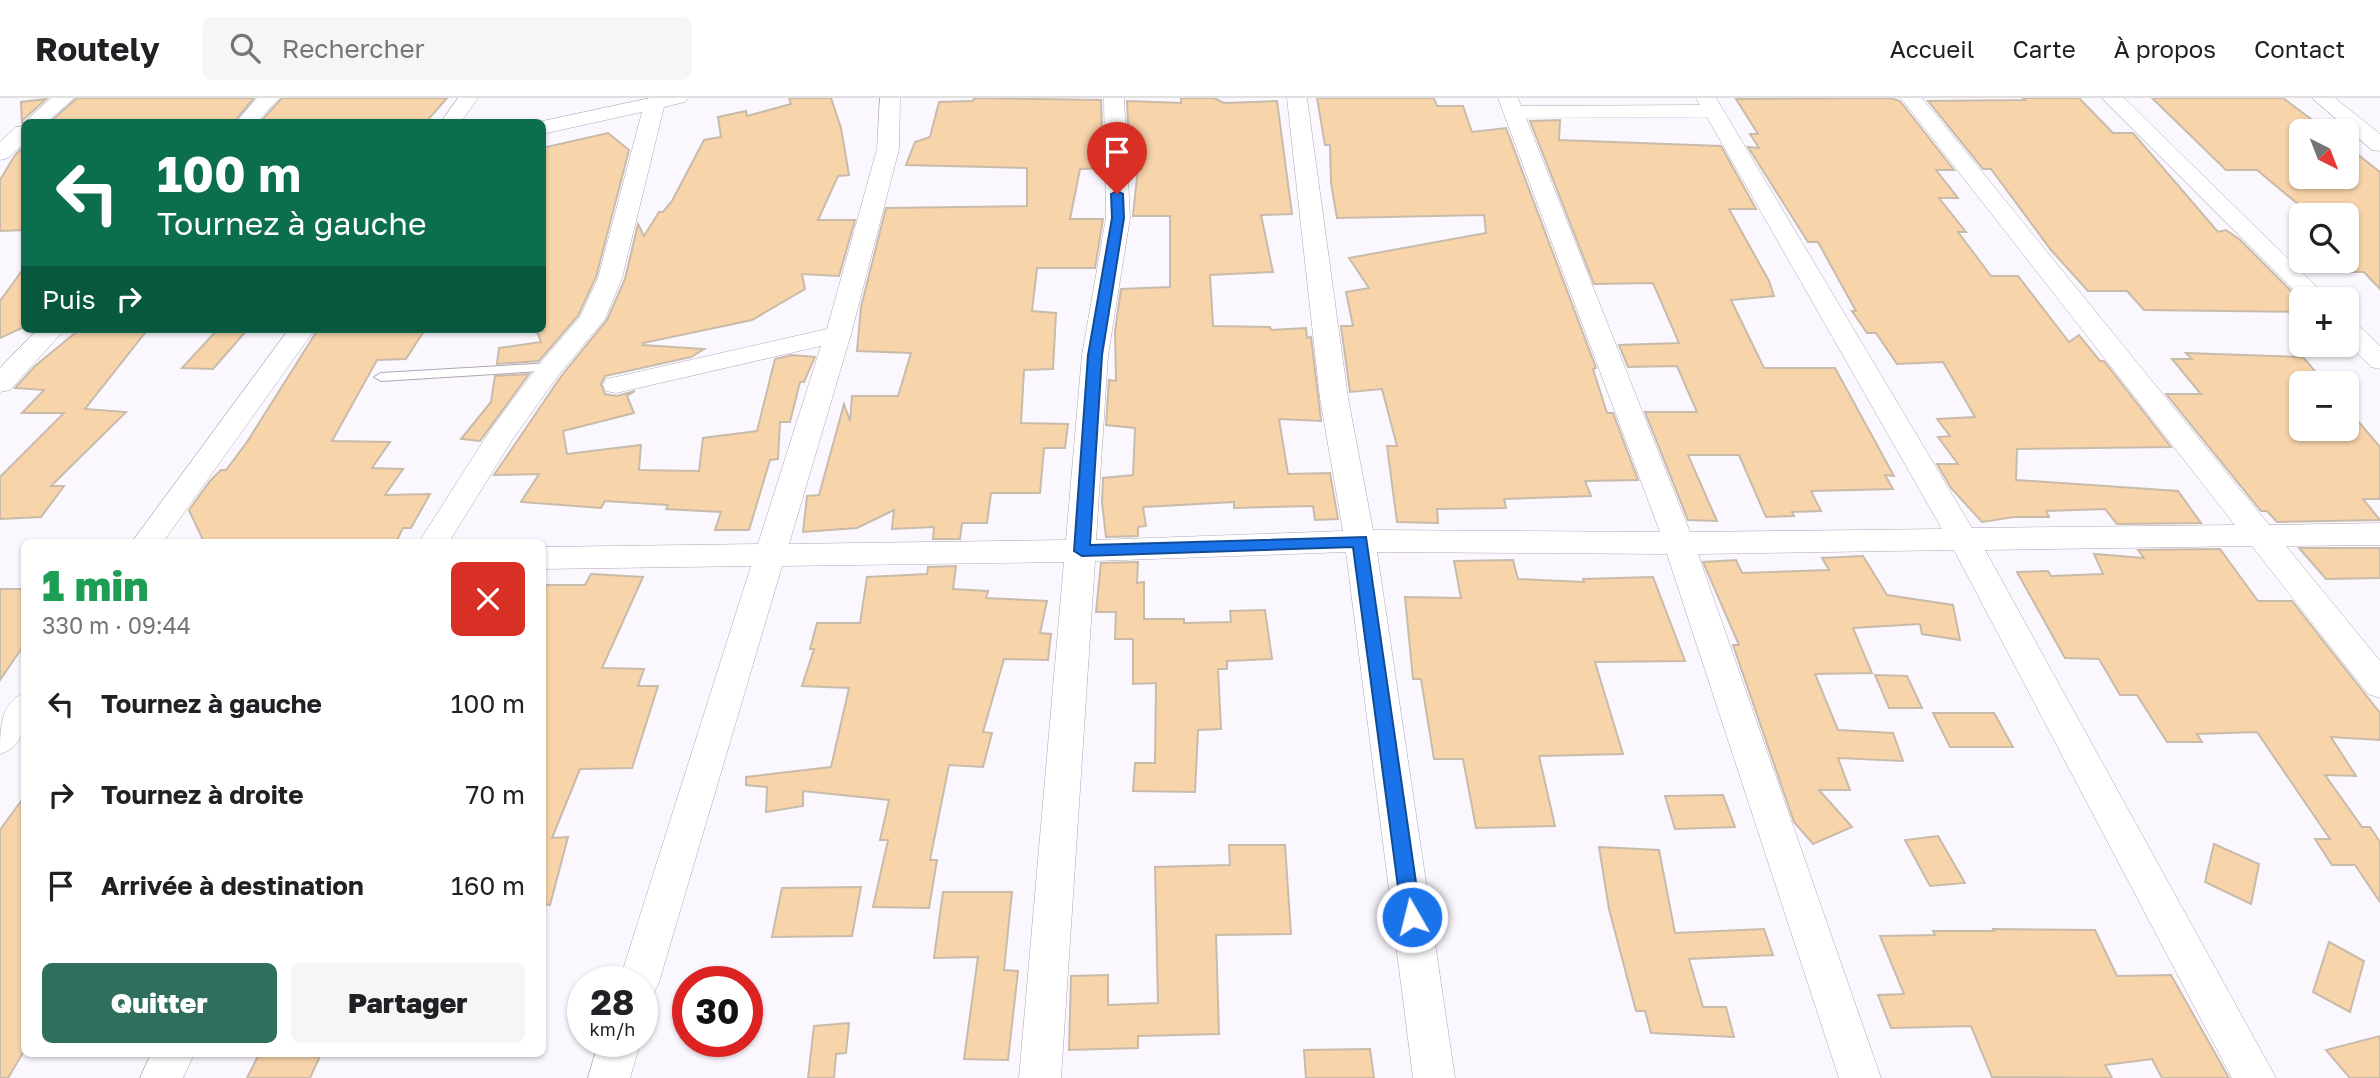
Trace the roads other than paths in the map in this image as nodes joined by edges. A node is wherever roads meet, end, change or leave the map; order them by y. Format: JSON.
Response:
{"nodes":[{"id":1,"x":64,"y":98,"type":"edge"},
{"id":2,"x":270,"y":98,"type":"edge"},
{"id":3,"x":468,"y":98,"type":"edge"},
{"id":4,"x":890,"y":98,"type":"edge"},
{"id":5,"x":1114,"y":98,"type":"edge"},
{"id":6,"x":1297,"y":98,"type":"edge"},
{"id":7,"x":1911,"y":98,"type":"edge"},
{"id":8,"x":2112,"y":98,"type":"edge"},
{"id":9,"x":2322,"y":98,"type":"edge"},
{"id":10,"x":671,"y":99,"type":"edge"},
{"id":11,"x":1511,"y":105,"type":"edge"},
{"id":12,"x":1710,"y":105,"type":"edge"},
{"id":13,"x":39,"y":119,"type":"edge"},
{"id":14,"x":249,"y":119,"type":"edge"},
{"id":15,"x":453,"y":119,"type":"edge"},
{"id":16,"x":546,"y":127,"type":"edge"},
{"id":17,"x":21,"y":135,"type":"edge"},
{"id":18,"x":2380,"y":145,"type":"edge"},
{"id":19,"x":0,"y":153,"type":"edge"},
{"id":20,"x":2305,"y":287,"type":"edge"},
{"id":21,"x":37,"y":333,"type":"edge"},
{"id":22,"x":47,"y":333,"type":"edge"},
{"id":23,"x":299,"y":333,"type":"edge"},
{"id":24,"x":838,"y":334,"type":"junction"},
{"id":25,"x":2359,"y":340,"type":"edge"},
{"id":26,"x":0,"y":351,"type":"edge"},
{"id":27,"x":2380,"y":361,"type":"edge"},
{"id":28,"x":551,"y":367,"type":"junction"},
{"id":29,"x":381,"y":377,"type":"dead end"},
{"id":30,"x":0,"y":384,"type":"edge"},
{"id":31,"x":616,"y":385,"type":"dead end"},
{"id":32,"x":2380,"y":534,"type":"edge"},
{"id":33,"x":2260,"y":536,"type":"junction"},
{"id":34,"x":149,"y":539,"type":"edge"},
{"id":35,"x":436,"y":539,"type":"edge"},
{"id":36,"x":1964,"y":540,"type":"junction"},
{"id":37,"x":1360,"y":541,"type":"junction"},
{"id":38,"x":1679,"y":543,"type":"junction"},
{"id":39,"x":1082,"y":551,"type":"junction"},
{"id":40,"x":772,"y":555,"type":"junction"},
{"id":41,"x":546,"y":558,"type":"edge"},
{"id":42,"x":2380,"y":685,"type":"edge"},
{"id":43,"x":21,"y":711,"type":"edge"},
{"id":44,"x":0,"y":740,"type":"edge"},
{"id":45,"x":644,"y":966,"type":"edge"},
{"id":46,"x":172,"y":1057,"type":"edge"},
{"id":47,"x":615,"y":1057,"type":"edge"},
{"id":48,"x":161,"y":1078,"type":"edge"},
{"id":49,"x":609,"y":1078,"type":"edge"},
{"id":50,"x":1040,"y":1078,"type":"edge"},
{"id":51,"x":1434,"y":1078,"type":"edge"},
{"id":52,"x":1860,"y":1078,"type":"edge"},
{"id":53,"x":2255,"y":1078,"type":"edge"}],
"edges":[{"from":1,"to":13,"type":"street"},
{"from":2,"to":14,"type":"street"},
{"from":3,"to":15,"type":"street"},
{"from":4,"to":24,"type":"street"},
{"from":5,"to":39,"type":"street"},
{"from":6,"to":37,"type":"street"},
{"from":7,"to":33,"type":"street"},
{"from":8,"to":20,"type":"street"},
{"from":9,"to":18,"type":"street"},
{"from":10,"to":16,"type":"street"},
{"from":10,"to":28,"type":"street"},
{"from":11,"to":12,"type":"street"},
{"from":11,"to":38,"type":"street"},
{"from":12,"to":36,"type":"street"},
{"from":17,"to":19,"type":"street"},
{"from":21,"to":26,"type":"street"},
{"from":22,"to":30,"type":"street"},
{"from":23,"to":34,"type":"street"},
{"from":24,"to":31,"type":"street"},
{"from":24,"to":40,"type":"street"},
{"from":25,"to":27,"type":"street"},
{"from":28,"to":29,"type":"lane"},
{"from":28,"to":35,"type":"street"},
{"from":32,"to":33,"type":"street"},
{"from":33,"to":36,"type":"street"},
{"from":33,"to":42,"type":"street"},
{"from":36,"to":38,"type":"street"},
{"from":36,"to":53,"type":"street"},
{"from":37,"to":38,"type":"street"},
{"from":37,"to":39,"type":"street"},
{"from":37,"to":51,"type":"street"},
{"from":38,"to":52,"type":"street"},
{"from":39,"to":40,"type":"street"},
{"from":39,"to":50,"type":"street"},
{"from":40,"to":41,"type":"street"},
{"from":40,"to":45,"type":"street"},
{"from":43,"to":44,"type":"street"},
{"from":46,"to":48,"type":"street"},
{"from":47,"to":49,"type":"street"}]}
